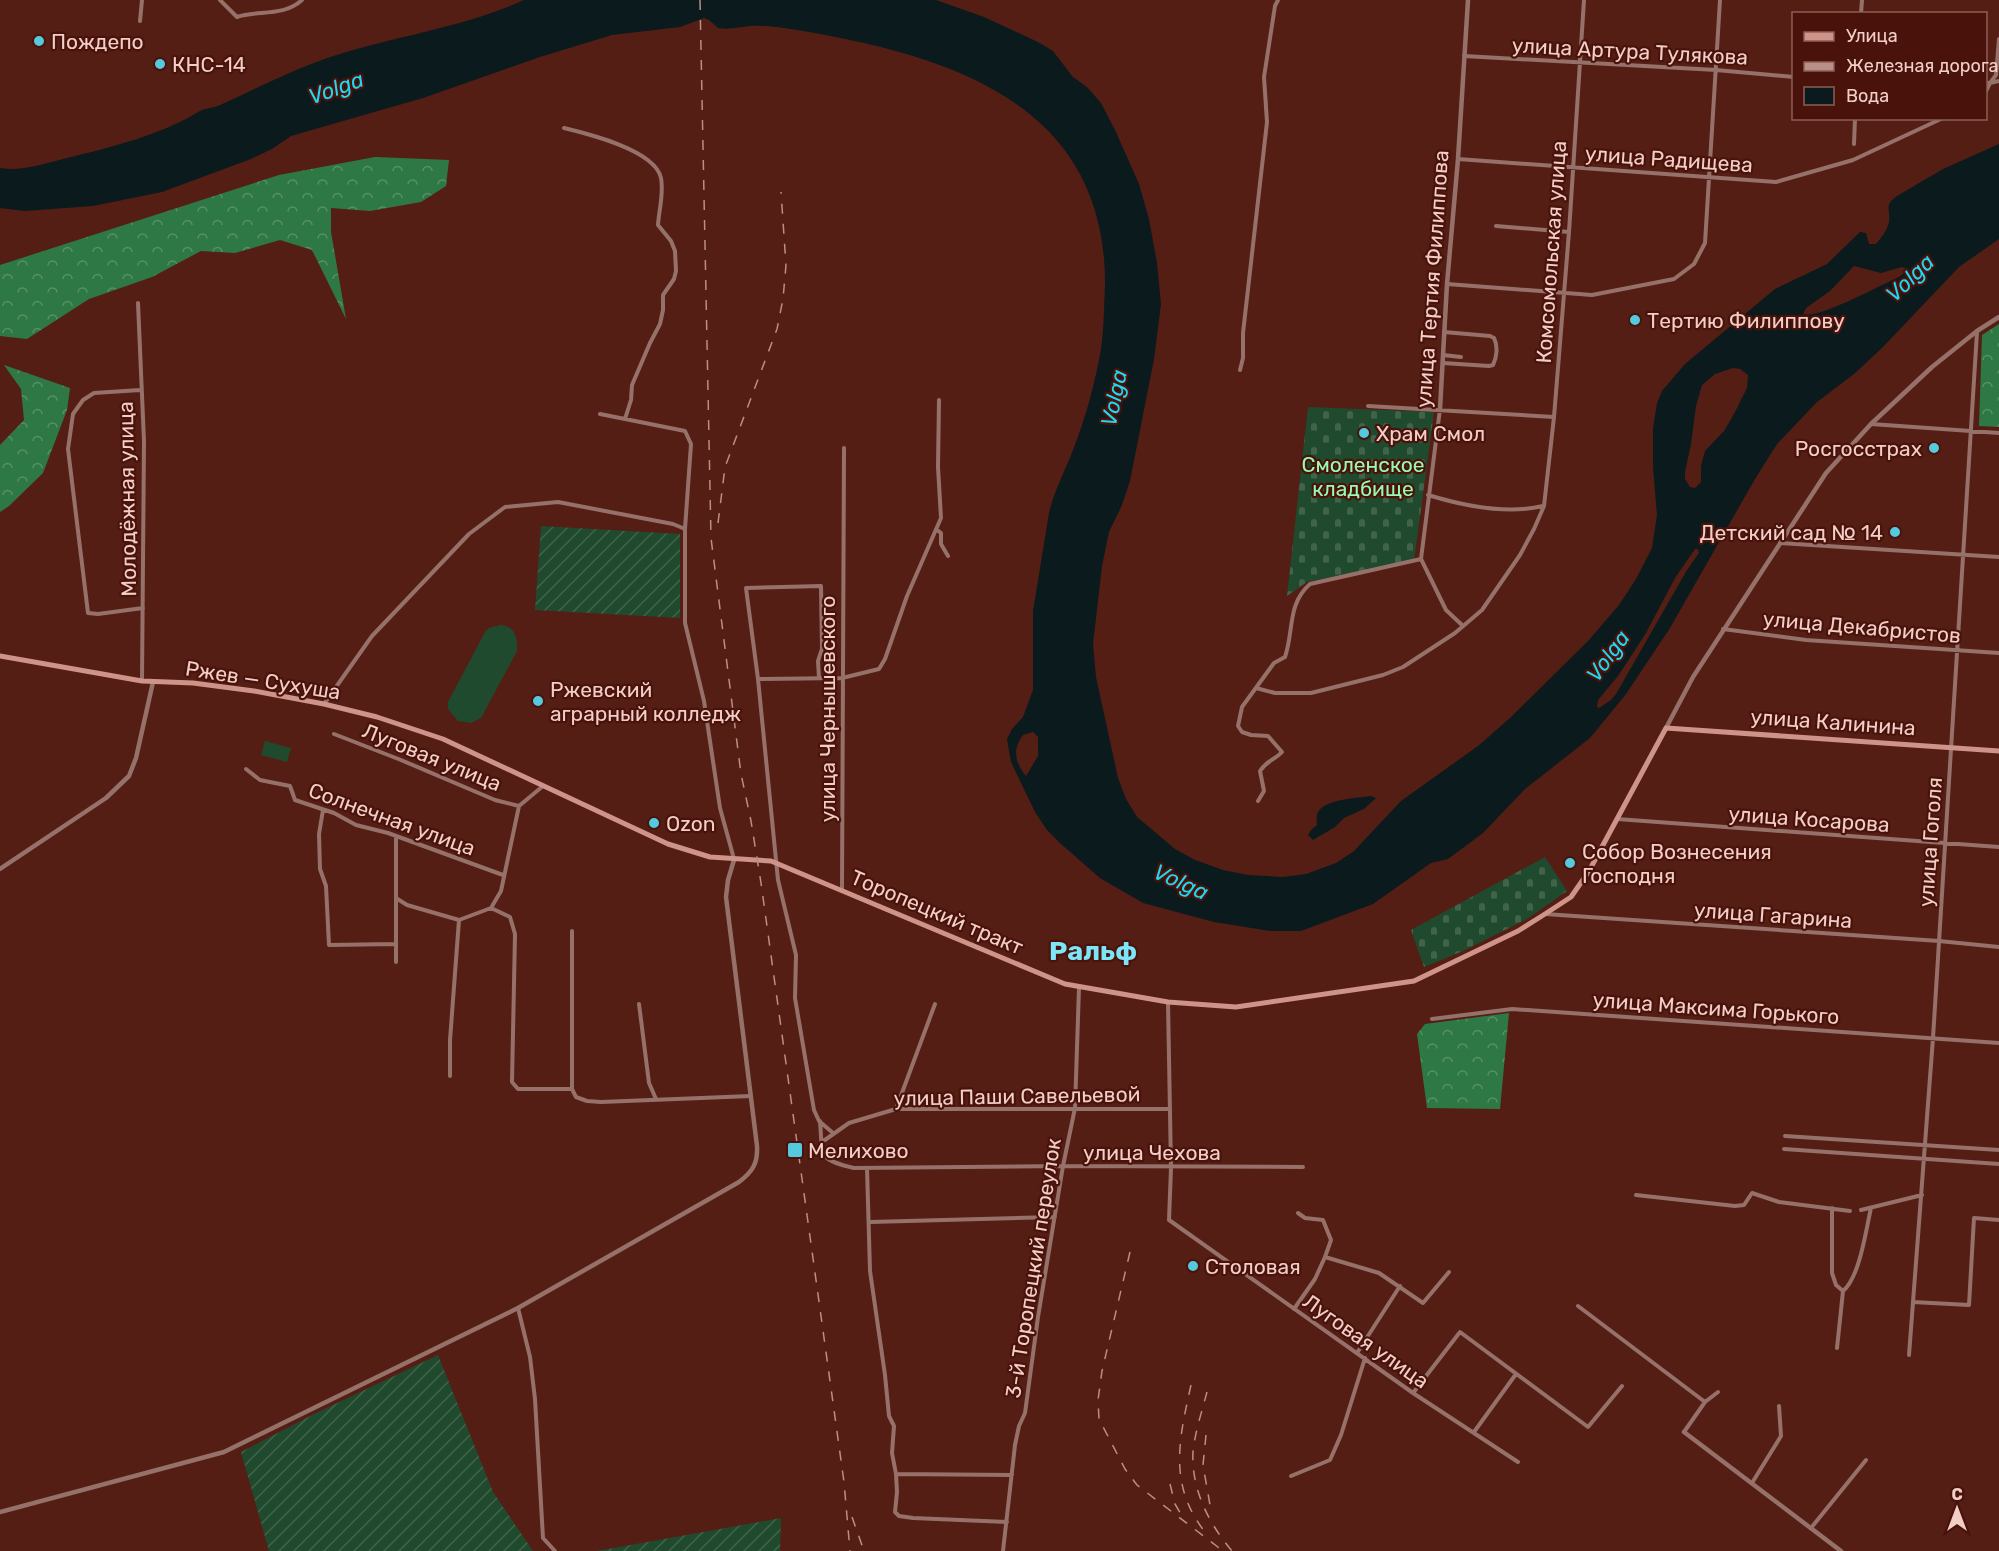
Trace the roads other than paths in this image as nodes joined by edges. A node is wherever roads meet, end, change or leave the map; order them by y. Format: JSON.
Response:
{"nodes":[{"id":1,"x":142,"y":0,"type":"edge"},
{"id":2,"x":220,"y":0,"type":"edge"},
{"id":3,"x":302,"y":0,"type":"edge"},
{"id":4,"x":1278,"y":0,"type":"edge"},
{"id":5,"x":1468,"y":0,"type":"edge"},
{"id":6,"x":1584,"y":0,"type":"edge"},
{"id":7,"x":1720,"y":0,"type":"edge"},
{"id":8,"x":140,"y":21,"type":"dead end"},
{"id":9,"x":1999,"y":39,"type":"edge"},
{"id":10,"x":1464,"y":56,"type":"junction"},
{"id":11,"x":1578,"y":64,"type":"junction"},
{"id":12,"x":1716,"y":70,"type":"junction"},
{"id":13,"x":1792,"y":77,"type":"edge"},
{"id":14,"x":1999,"y":81,"type":"edge"},
{"id":15,"x":1988,"y":83,"type":"edge"},
{"id":16,"x":1855,"y":120,"type":"edge"},
{"id":17,"x":1939,"y":120,"type":"edge"},
{"id":18,"x":564,"y":128,"type":"dead end"},
{"id":19,"x":1854,"y":144,"type":"dead end"},
{"id":20,"x":1458,"y":159,"type":"junction"},
{"id":21,"x":1573,"y":167,"type":"junction"},
{"id":22,"x":1709,"y":177,"type":"junction"},
{"id":23,"x":1496,"y":226,"type":"dead end"},
{"id":24,"x":1569,"y":232,"type":"junction"},
{"id":25,"x":1447,"y":284,"type":"junction"},
{"id":26,"x":1564,"y":292,"type":"junction"},
{"id":27,"x":138,"y":303,"type":"dead end"},
{"id":28,"x":1999,"y":316,"type":"edge"},
{"id":29,"x":1977,"y":331,"type":"junction"},
{"id":30,"x":1444,"y":332,"type":"junction"},
{"id":31,"x":1443,"y":356,"type":"junction"},
{"id":32,"x":1461,"y":357,"type":"dead end"},
{"id":33,"x":1443,"y":363,"type":"junction"},
{"id":34,"x":1240,"y":370,"type":"dead end"},
{"id":35,"x":140,"y":390,"type":"junction"},
{"id":36,"x":939,"y":400,"type":"dead end"},
{"id":37,"x":1368,"y":405,"type":"dead end"},
{"id":38,"x":1440,"y":409,"type":"junction"},
{"id":39,"x":600,"y":414,"type":"dead end"},
{"id":40,"x":1554,"y":417,"type":"junction"},
{"id":41,"x":625,"y":419,"type":"junction"},
{"id":42,"x":1871,"y":424,"type":"junction"},
{"id":43,"x":1971,"y":431,"type":"junction"},
{"id":44,"x":1999,"y":433,"type":"edge"},
{"id":45,"x":843,"y":448,"type":"dead end"},
{"id":46,"x":1428,"y":495,"type":"junction"},
{"id":47,"x":1544,"y":506,"type":"junction"},
{"id":48,"x":685,"y":529,"type":"junction"},
{"id":49,"x":936,"y":529,"type":"junction"},
{"id":50,"x":1779,"y":543,"type":"junction"},
{"id":51,"x":1963,"y":554,"type":"junction"},
{"id":52,"x":948,"y":556,"type":"dead end"},
{"id":53,"x":1999,"y":557,"type":"edge"},
{"id":54,"x":1421,"y":559,"type":"junction"},
{"id":55,"x":143,"y":608,"type":"junction"},
{"id":56,"x":1462,"y":625,"type":"junction"},
{"id":57,"x":1723,"y":629,"type":"junction"},
{"id":58,"x":1958,"y":650,"type":"junction"},
{"id":59,"x":1999,"y":653,"type":"edge"},
{"id":60,"x":0,"y":656,"type":"edge"},
{"id":61,"x":819,"y":678,"type":"junction"},
{"id":62,"x":842,"y":678,"type":"junction"},
{"id":63,"x":758,"y":679,"type":"junction"},
{"id":64,"x":142,"y":681,"type":"junction"},
{"id":65,"x":153,"y":682,"type":"junction"},
{"id":66,"x":1256,"y":688,"type":"junction"},
{"id":67,"x":324,"y":704,"type":"junction"},
{"id":68,"x":1666,"y":728,"type":"junction"},
{"id":69,"x":334,"y":734,"type":"dead end"},
{"id":70,"x":1951,"y":746,"type":"junction"},
{"id":71,"x":1999,"y":751,"type":"edge"},
{"id":72,"x":246,"y":769,"type":"dead end"},
{"id":73,"x":543,"y":786,"type":"junction"},
{"id":74,"x":1258,"y":801,"type":"dead end"},
{"id":75,"x":519,"y":806,"type":"junction"},
{"id":76,"x":323,"y":810,"type":"junction"},
{"id":77,"x":1617,"y":819,"type":"junction"},
{"id":78,"x":396,"y":836,"type":"junction"},
{"id":79,"x":1945,"y":843,"type":"junction"},
{"id":80,"x":1999,"y":848,"type":"edge"},
{"id":81,"x":734,"y":860,"type":"junction"},
{"id":82,"x":777,"y":863,"type":"junction"},
{"id":83,"x":0,"y":869,"type":"edge"},
{"id":84,"x":503,"y":875,"type":"junction"},
{"id":85,"x":842,"y":891,"type":"junction"},
{"id":86,"x":395,"y":898,"type":"junction"},
{"id":87,"x":491,"y":908,"type":"junction"},
{"id":88,"x":1545,"y":914,"type":"junction"},
{"id":89,"x":459,"y":920,"type":"junction"},
{"id":90,"x":572,"y":931,"type":"dead end"},
{"id":91,"x":1939,"y":941,"type":"junction"},
{"id":92,"x":396,"y":944,"type":"junction"},
{"id":93,"x":1999,"y":947,"type":"edge"},
{"id":94,"x":396,"y":962,"type":"dead end"},
{"id":95,"x":1079,"y":988,"type":"junction"},
{"id":96,"x":1168,"y":1002,"type":"junction"},
{"id":97,"x":639,"y":1004,"type":"dead end"},
{"id":98,"x":935,"y":1004,"type":"dead end"},
{"id":99,"x":1432,"y":1019,"type":"dead end"},
{"id":100,"x":1933,"y":1038,"type":"junction"},
{"id":101,"x":1999,"y":1043,"type":"edge"},
{"id":102,"x":450,"y":1076,"type":"dead end"},
{"id":103,"x":572,"y":1089,"type":"junction"},
{"id":104,"x":751,"y":1096,"type":"junction"},
{"id":105,"x":656,"y":1099,"type":"junction"},
{"id":106,"x":1075,"y":1108,"type":"junction"},
{"id":107,"x":896,"y":1109,"type":"junction"},
{"id":108,"x":1169,"y":1109,"type":"junction"},
{"id":109,"x":819,"y":1121,"type":"junction"},
{"id":110,"x":832,"y":1133,"type":"junction"},
{"id":111,"x":1785,"y":1136,"type":"dead end"},
{"id":112,"x":822,"y":1142,"type":"junction"},
{"id":113,"x":1926,"y":1145,"type":"junction"},
{"id":114,"x":1784,"y":1149,"type":"dead end"},
{"id":115,"x":1999,"y":1150,"type":"edge"},
{"id":116,"x":1925,"y":1159,"type":"junction"},
{"id":117,"x":1999,"y":1164,"type":"edge"},
{"id":118,"x":1063,"y":1166,"type":"junction"},
{"id":119,"x":1171,"y":1167,"type":"junction"},
{"id":120,"x":1304,"y":1167,"type":"dead end"},
{"id":121,"x":867,"y":1168,"type":"junction"},
{"id":122,"x":1636,"y":1195,"type":"dead end"},
{"id":123,"x":1922,"y":1195,"type":"junction"},
{"id":124,"x":1832,"y":1208,"type":"junction"},
{"id":125,"x":1871,"y":1208,"type":"junction"},
{"id":126,"x":1850,"y":1210,"type":"dead end"},
{"id":127,"x":1861,"y":1210,"type":"dead end"},
{"id":128,"x":1298,"y":1213,"type":"dead end"},
{"id":129,"x":1055,"y":1217,"type":"junction"},
{"id":130,"x":1999,"y":1220,"type":"edge"},
{"id":131,"x":870,"y":1222,"type":"junction"},
{"id":132,"x":1325,"y":1257,"type":"junction"},
{"id":133,"x":1449,"y":1272,"type":"dead end"},
{"id":134,"x":1400,"y":1286,"type":"junction"},
{"id":135,"x":1844,"y":1291,"type":"junction"},
{"id":136,"x":1913,"y":1302,"type":"junction"},
{"id":137,"x":1578,"y":1306,"type":"dead end"},
{"id":138,"x":518,"y":1308,"type":"junction"},
{"id":139,"x":1294,"y":1309,"type":"junction"},
{"id":140,"x":1837,"y":1348,"type":"dead end"},
{"id":141,"x":1357,"y":1353,"type":"junction"},
{"id":142,"x":1909,"y":1355,"type":"dead end"},
{"id":143,"x":1365,"y":1359,"type":"junction"},
{"id":144,"x":1516,"y":1374,"type":"junction"},
{"id":145,"x":1622,"y":1386,"type":"dead end"},
{"id":146,"x":1718,"y":1392,"type":"dead end"},
{"id":147,"x":1413,"y":1393,"type":"junction"},
{"id":148,"x":1705,"y":1402,"type":"junction"},
{"id":149,"x":1779,"y":1406,"type":"dead end"},
{"id":150,"x":1474,"y":1432,"type":"junction"},
{"id":151,"x":1684,"y":1432,"type":"joint"},
{"id":152,"x":1866,"y":1460,"type":"dead end"},
{"id":153,"x":1518,"y":1462,"type":"dead end"},
{"id":154,"x":896,"y":1474,"type":"junction"},
{"id":155,"x":1012,"y":1475,"type":"junction"},
{"id":156,"x":1291,"y":1476,"type":"dead end"},
{"id":157,"x":1752,"y":1483,"type":"junction"},
{"id":158,"x":0,"y":1512,"type":"edge"},
{"id":159,"x":1007,"y":1522,"type":"junction"},
{"id":160,"x":1811,"y":1528,"type":"junction"},
{"id":161,"x":555,"y":1551,"type":"edge"},
{"id":162,"x":1003,"y":1551,"type":"edge"},
{"id":163,"x":1841,"y":1551,"type":"edge"}],
"edges":[{"from":1,"to":8,"type":"street"},
{"from":2,"to":3,"type":"street"},
{"from":4,"to":34,"type":"street"},
{"from":5,"to":10,"type":"street","name":"улица Тертия Филиппова"},
{"from":6,"to":11,"type":"street","name":"Комсомольская улица"},
{"from":7,"to":12,"type":"street"},
{"from":9,"to":15,"type":"street"},
{"from":10,"to":11,"type":"street","name":"улица Артура Тулякова"},
{"from":10,"to":20,"type":"street","name":"улица Тертия Филиппова"},
{"from":11,"to":12,"type":"street","name":"улица Артура Тулякова"},
{"from":11,"to":21,"type":"street","name":"Комсомольская улица"},
{"from":12,"to":13,"type":"street","name":"улица Артура Тулякова"},
{"from":12,"to":22,"type":"street"},
{"from":14,"to":15,"type":"street"},
{"from":16,"to":19,"type":"street"},
{"from":17,"to":22,"type":"street","name":"улица Радищева"},
{"from":18,"to":41,"type":"street"},
{"from":20,"to":21,"type":"street","name":"улица Радищева"},
{"from":20,"to":25,"type":"street","name":"улица Тертия Филиппова"},
{"from":21,"to":22,"type":"street","name":"улица Радищева"},
{"from":21,"to":24,"type":"street","name":"Комсомольская улица"},
{"from":22,"to":26,"type":"street"},
{"from":23,"to":24,"type":"street"},
{"from":24,"to":26,"type":"street","name":"Комсомольская улица"},
{"from":25,"to":26,"type":"street"},
{"from":25,"to":30,"type":"street","name":"улица Тертия Филиппова"},
{"from":26,"to":40,"type":"street","name":"Комсомольская улица"},
{"from":27,"to":35,"type":"street","name":"Молодёжная улица"},
{"from":28,"to":29,"type":"street"},
{"from":29,"to":42,"type":"street"},
{"from":29,"to":43,"type":"street","name":"улица Гоголя"},
{"from":30,"to":31,"type":"street","name":"улица Тертия Филиппова"},
{"from":30,"to":33,"type":"street"},
{"from":31,"to":32,"type":"street"},
{"from":31,"to":33,"type":"street","name":"улица Тертия Филиппова"},
{"from":33,"to":38,"type":"street","name":"улица Тертия Филиппова"},
{"from":35,"to":55,"type":"street","name":"Молодёжная улица"},
{"from":35,"to":55,"type":"street","name":"Молодёжная улица"},
{"from":36,"to":49,"type":"street"},
{"from":37,"to":38,"type":"street"},
{"from":38,"to":40,"type":"street"},
{"from":38,"to":46,"type":"street","name":"улица Тертия Филиппова"},
{"from":39,"to":41,"type":"street"},
{"from":40,"to":47,"type":"street","name":"Комсомольская улица"},
{"from":41,"to":48,"type":"street"},
{"from":42,"to":43,"type":"street"},
{"from":42,"to":50,"type":"street"},
{"from":43,"to":44,"type":"street"},
{"from":43,"to":51,"type":"street","name":"улица Гоголя"},
{"from":45,"to":62,"type":"street","name":"улица Чернышевского"},
{"from":46,"to":47,"type":"street"},
{"from":46,"to":54,"type":"street","name":"улица Тертия Филиппова"},
{"from":47,"to":56,"type":"street","name":"Комсомольская улица"},
{"from":48,"to":67,"type":"street"},
{"from":48,"to":81,"type":"street"},
{"from":49,"to":52,"type":"street"},
{"from":49,"to":62,"type":"street"},
{"from":50,"to":51,"type":"street"},
{"from":50,"to":57,"type":"street"},
{"from":51,"to":53,"type":"street"},
{"from":51,"to":58,"type":"street","name":"улица Гоголя"},
{"from":54,"to":56,"type":"street"},
{"from":54,"to":66,"type":"street"},
{"from":55,"to":64,"type":"street","name":"Молодёжная улица"},
{"from":56,"to":66,"type":"street","name":"Комсомольская улица"},
{"from":57,"to":58,"type":"street","name":"улица Декабристов"},
{"from":57,"to":68,"type":"street"},
{"from":58,"to":59,"type":"street","name":"улица Декабристов"},
{"from":58,"to":70,"type":"street","name":"улица Гоголя"},
{"from":60,"to":64,"type":"main road","name":"Ржев — Сухуша"},
{"from":61,"to":62,"type":"street"},
{"from":61,"to":63,"type":"street"},
{"from":61,"to":63,"type":"street"},
{"from":62,"to":85,"type":"street","name":"улица Чернышевского"},
{"from":63,"to":82,"type":"street"},
{"from":64,"to":65,"type":"main road","name":"Ржев — Сухуша"},
{"from":65,"to":67,"type":"main road","name":"Ржев — Сухуша"},
{"from":65,"to":83,"type":"street"},
{"from":66,"to":74,"type":"street"},
{"from":67,"to":73,"type":"main road","name":"Ржев — Сухуша"},
{"from":68,"to":70,"type":"main road","name":"улица Калинина"},
{"from":68,"to":77,"type":"main road","name":"Торопецкий тракт"},
{"from":69,"to":75,"type":"street","name":"Луговая улица"},
{"from":70,"to":71,"type":"main road","name":"улица Калинина"},
{"from":70,"to":79,"type":"street","name":"улица Гоголя"},
{"from":72,"to":76,"type":"street","name":"Солнечная улица"},
{"from":73,"to":75,"type":"street"},
{"from":73,"to":81,"type":"main road"},
{"from":75,"to":84,"type":"street"},
{"from":76,"to":78,"type":"street","name":"Солнечная улица"},
{"from":76,"to":92,"type":"street"},
{"from":77,"to":79,"type":"street","name":"улица Косарова"},
{"from":77,"to":88,"type":"main road","name":"Торопецкий тракт"},
{"from":78,"to":84,"type":"street","name":"Солнечная улица"},
{"from":78,"to":86,"type":"street"},
{"from":79,"to":80,"type":"street","name":"улица Косарова"},
{"from":79,"to":91,"type":"street","name":"улица Гоголя"},
{"from":81,"to":82,"type":"main road","name":"Торопецкий тракт"},
{"from":81,"to":104,"type":"street"},
{"from":82,"to":85,"type":"main road","name":"Торопецкий тракт"},
{"from":82,"to":109,"type":"street"},
{"from":84,"to":87,"type":"street"},
{"from":85,"to":95,"type":"main road","name":"Торопецкий тракт"},
{"from":86,"to":89,"type":"street"},
{"from":86,"to":92,"type":"street"},
{"from":87,"to":89,"type":"street"},
{"from":87,"to":103,"type":"street"},
{"from":88,"to":91,"type":"street","name":"улица Гагарина"},
{"from":88,"to":96,"type":"main road","name":"Торопецкий тракт"},
{"from":89,"to":102,"type":"street"},
{"from":90,"to":103,"type":"street"},
{"from":91,"to":93,"type":"street","name":"улица Гагарина"},
{"from":91,"to":100,"type":"street","name":"улица Гоголя"},
{"from":92,"to":94,"type":"street"},
{"from":95,"to":96,"type":"main road","name":"Торопецкий тракт"},
{"from":95,"to":106,"type":"street","name":"3-й Торопецкий переулок"},
{"from":96,"to":108,"type":"street"},
{"from":97,"to":105,"type":"street"},
{"from":98,"to":107,"type":"street"},
{"from":99,"to":100,"type":"street","name":"улица Максима Горького"},
{"from":100,"to":101,"type":"street","name":"улица Максима Горького"},
{"from":100,"to":113,"type":"street","name":"улица Гоголя"},
{"from":103,"to":105,"type":"street"},
{"from":104,"to":105,"type":"street"},
{"from":104,"to":138,"type":"street"},
{"from":106,"to":107,"type":"street","name":"улица Паши Савельевой"},
{"from":106,"to":108,"type":"street","name":"улица Паши Савельевой"},
{"from":106,"to":118,"type":"street","name":"3-й Торопецкий переулок"},
{"from":107,"to":110,"type":"street","name":"улица Паши Савельевой"},
{"from":108,"to":119,"type":"street"},
{"from":109,"to":110,"type":"street"},
{"from":109,"to":112,"type":"street","name":"улица Чехова"},
{"from":110,"to":112,"type":"street","name":"улица Паши Савельевой"},
{"from":111,"to":113,"type":"street"},
{"from":112,"to":121,"type":"street","name":"улица Чехова"},
{"from":113,"to":115,"type":"street"},
{"from":113,"to":116,"type":"street","name":"улица Гоголя"},
{"from":114,"to":116,"type":"street"},
{"from":116,"to":117,"type":"street"},
{"from":116,"to":123,"type":"street","name":"улица Гоголя"},
{"from":118,"to":119,"type":"street","name":"улица Чехова"},
{"from":118,"to":121,"type":"street","name":"улица Чехова"},
{"from":118,"to":129,"type":"street","name":"3-й Торопецкий переулок"},
{"from":119,"to":120,"type":"street","name":"улица Чехова"},
{"from":119,"to":139,"type":"street","name":"Луговая улица"},
{"from":121,"to":131,"type":"street"},
{"from":122,"to":124,"type":"street"},
{"from":123,"to":125,"type":"street"},
{"from":123,"to":136,"type":"street","name":"улица Гоголя"},
{"from":124,"to":126,"type":"street"},
{"from":124,"to":135,"type":"street"},
{"from":125,"to":127,"type":"street"},
{"from":125,"to":135,"type":"street"},
{"from":128,"to":132,"type":"street"},
{"from":129,"to":131,"type":"street"},
{"from":129,"to":155,"type":"street","name":"3-й Торопецкий переулок"},
{"from":130,"to":136,"type":"street"},
{"from":131,"to":154,"type":"street"},
{"from":132,"to":134,"type":"street"},
{"from":132,"to":139,"type":"street"},
{"from":133,"to":134,"type":"street"},
{"from":134,"to":141,"type":"street"},
{"from":135,"to":140,"type":"street"},
{"from":136,"to":142,"type":"street","name":"улица Гоголя"},
{"from":137,"to":148,"type":"street"},
{"from":138,"to":158,"type":"street"},
{"from":138,"to":161,"type":"street"},
{"from":139,"to":141,"type":"street","name":"Луговая улица"},
{"from":141,"to":143,"type":"street","name":"Луговая улица"},
{"from":143,"to":147,"type":"street","name":"Луговая улица"},
{"from":143,"to":156,"type":"street"},
{"from":144,"to":145,"type":"street"},
{"from":144,"to":147,"type":"street"},
{"from":144,"to":150,"type":"street"},
{"from":146,"to":148,"type":"street"},
{"from":147,"to":150,"type":"street","name":"Луговая улица"},
{"from":148,"to":151,"type":"street"},
{"from":149,"to":157,"type":"street"},
{"from":150,"to":153,"type":"street","name":"Луговая улица"},
{"from":151,"to":157,"type":"street"},
{"from":152,"to":160,"type":"street"},
{"from":154,"to":155,"type":"street"},
{"from":154,"to":159,"type":"street"},
{"from":155,"to":159,"type":"street","name":"3-й Торопецкий переулок"},
{"from":157,"to":160,"type":"street"},
{"from":159,"to":162,"type":"street","name":"3-й Торопецкий переулок"},
{"from":160,"to":163,"type":"street"}]}
